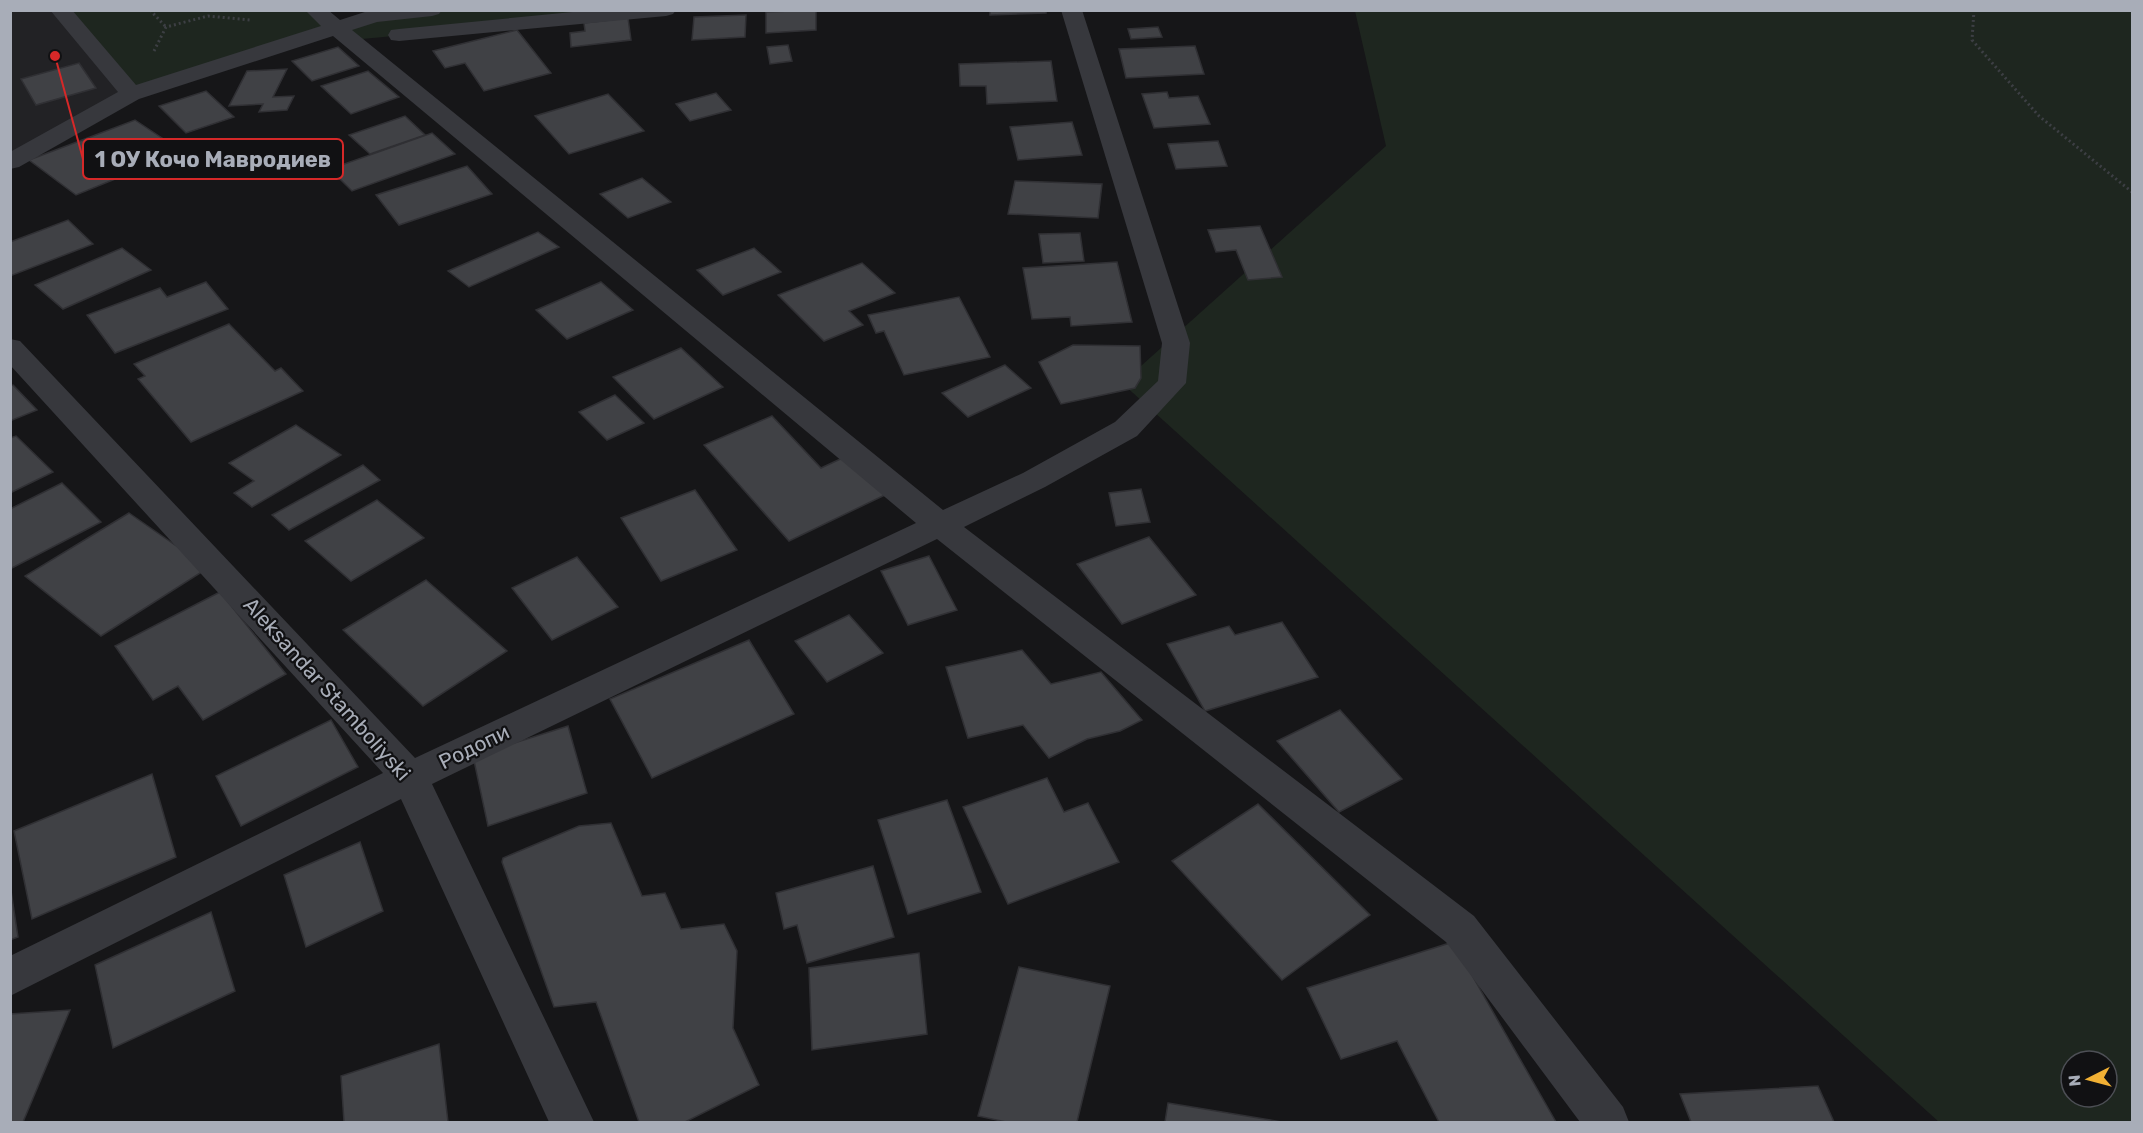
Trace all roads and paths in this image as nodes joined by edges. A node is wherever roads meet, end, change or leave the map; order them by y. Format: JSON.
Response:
{"nodes":[{"id":1,"x":60,"y":10,"type":"edge"},
{"id":2,"x":150,"y":10,"type":"edge"},
{"id":3,"x":202,"y":10,"type":"edge"},
{"id":4,"x":315,"y":10,"type":"edge"},
{"id":5,"x":432,"y":10,"type":"edge"},
{"id":6,"x":666,"y":10,"type":"edge"},
{"id":7,"x":1071,"y":10,"type":"edge"},
{"id":8,"x":1974,"y":10,"type":"edge"},
{"id":9,"x":208,"y":16,"type":"dead end"},
{"id":10,"x":166,"y":27,"type":"dead end"},
{"id":11,"x":344,"y":34,"type":"junction"},
{"id":12,"x":131,"y":94,"type":"junction"},
{"id":13,"x":10,"y":162,"type":"edge"},
{"id":14,"x":2133,"y":192,"type":"edge"},
{"id":15,"x":10,"y":347,"type":"edge"},
{"id":16,"x":940,"y":525,"type":"junction"},
{"id":17,"x":410,"y":777,"type":"junction"},
{"id":18,"x":10,"y":977,"type":"edge"},
{"id":19,"x":572,"y":1122,"type":"edge"},
{"id":20,"x":1606,"y":1122,"type":"edge"}],
"edges":[{"from":1,"to":12,"type":"street"},
{"from":2,"to":10,"type":"path"},
{"from":3,"to":9,"type":"path"},
{"from":4,"to":11,"type":"street"},
{"from":5,"to":11,"type":"street"},
{"from":6,"to":11,"type":"street"},
{"from":7,"to":16,"type":"street","name":"Родопи"},
{"from":8,"to":14,"type":"path"},
{"from":11,"to":12,"type":"street"},
{"from":11,"to":16,"type":"street"},
{"from":12,"to":13,"type":"street"},
{"from":15,"to":17,"type":"street","name":"Aleksandar Stamboliyski"},
{"from":16,"to":17,"type":"street","name":"Родопи"},
{"from":16,"to":20,"type":"street"},
{"from":17,"to":18,"type":"street","name":"Родопи"},
{"from":17,"to":19,"type":"street","name":"Aleksandar Stamboliyski"}]}
